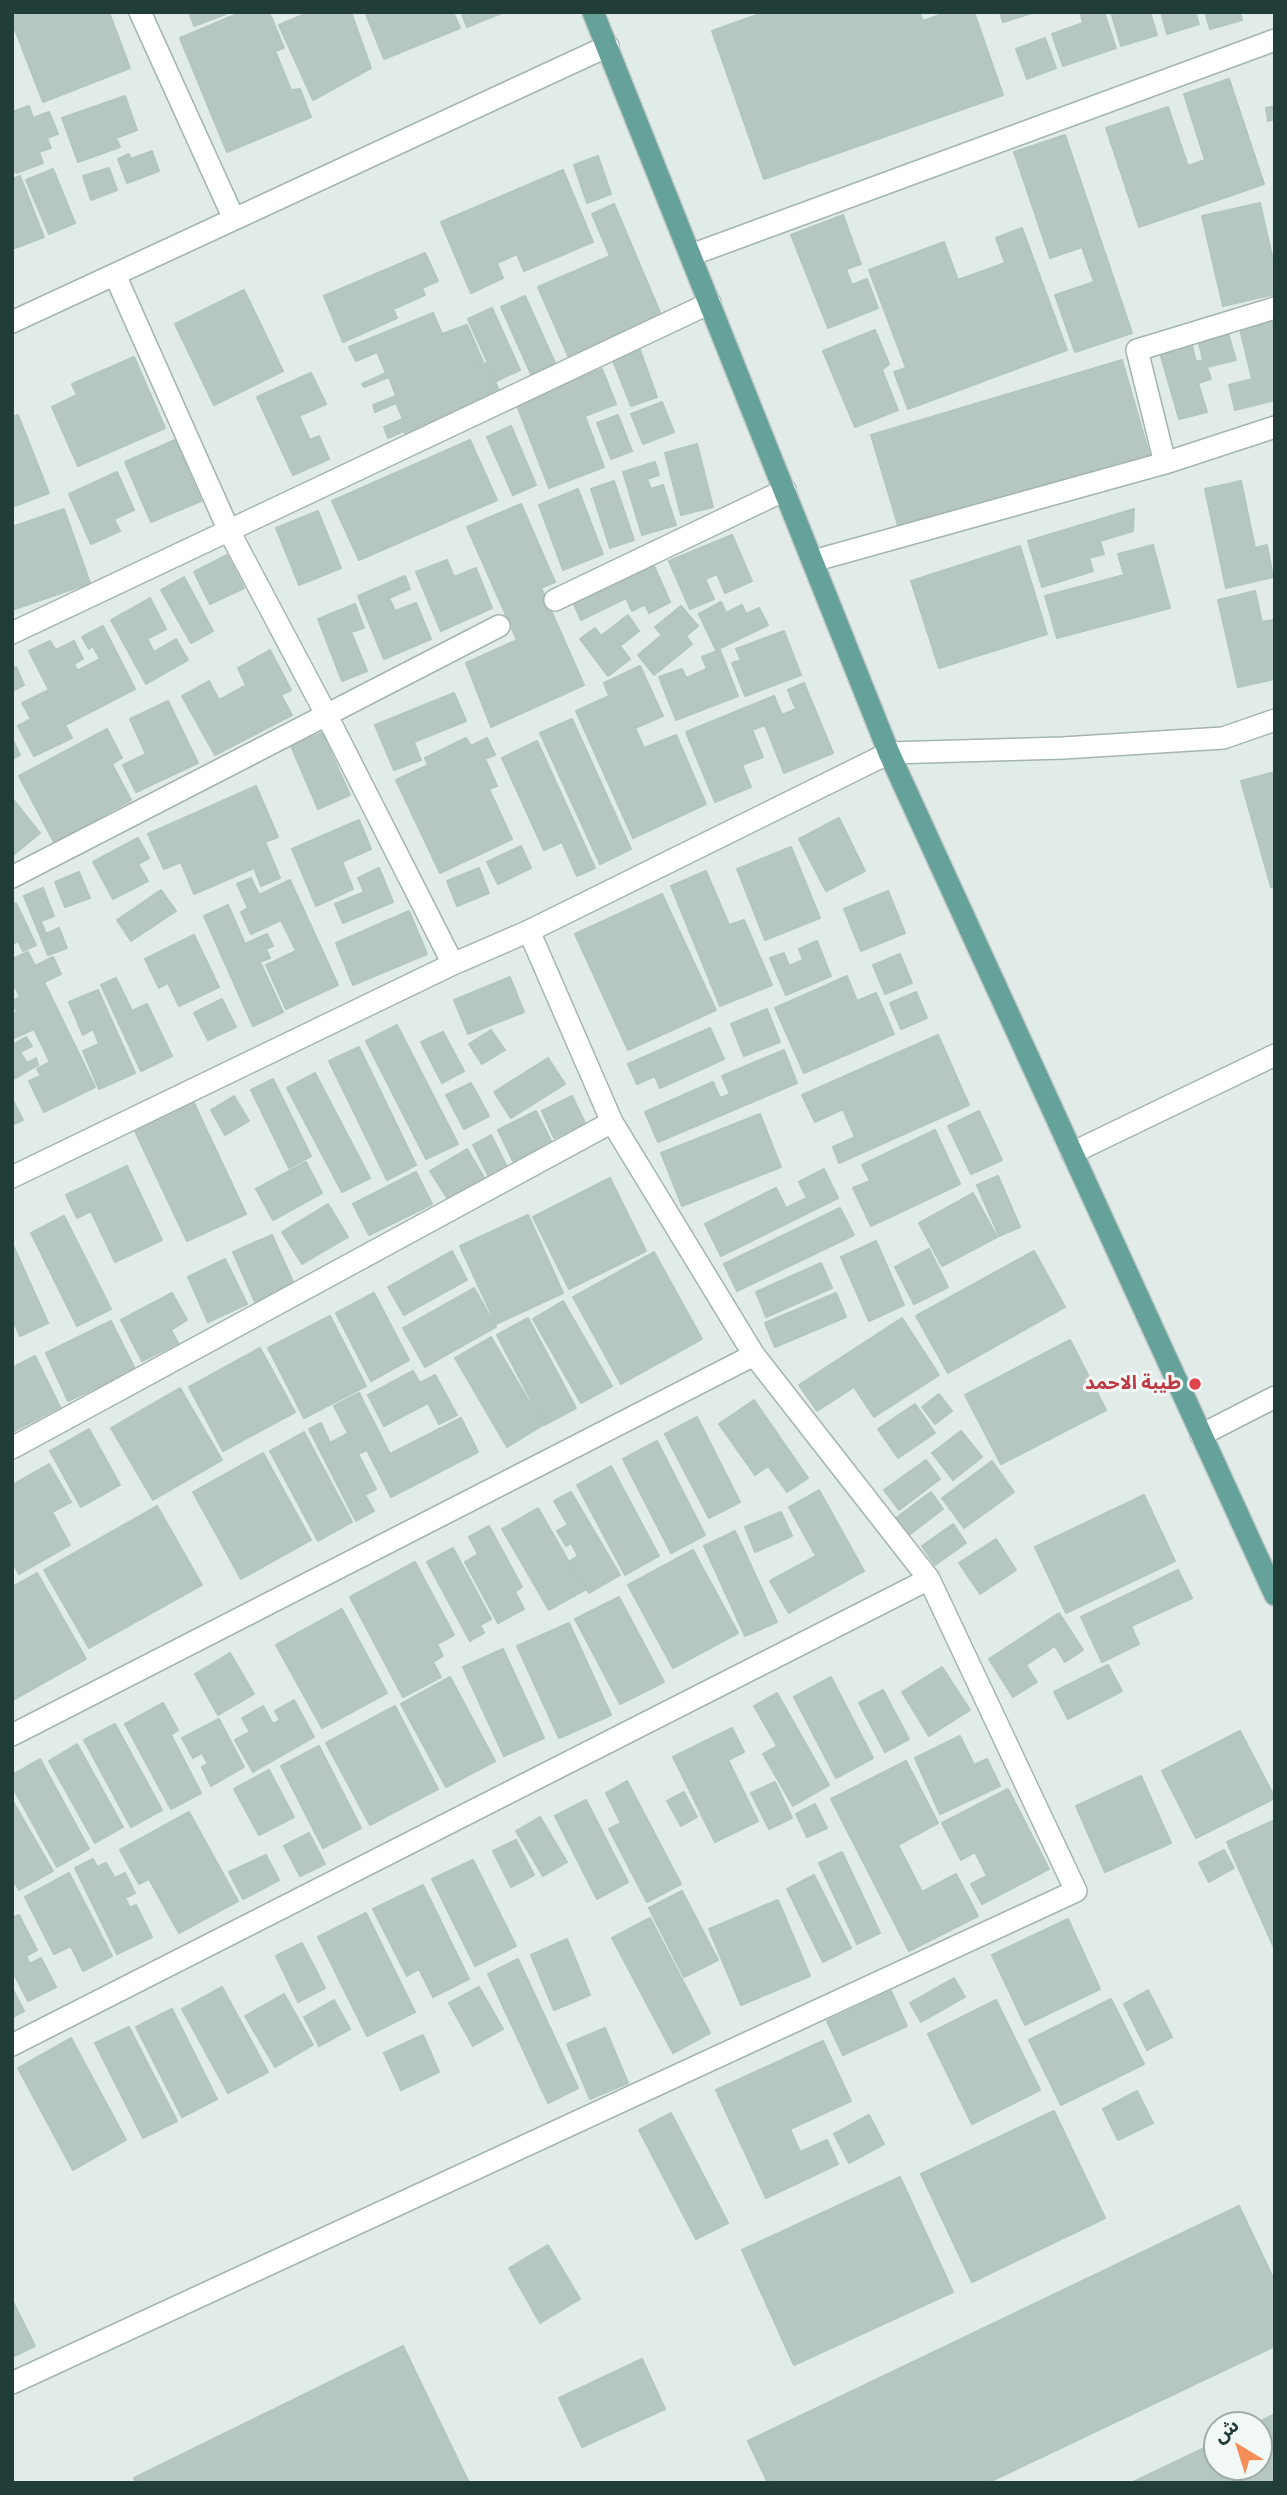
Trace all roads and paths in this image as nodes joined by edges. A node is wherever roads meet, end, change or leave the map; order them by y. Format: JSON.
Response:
{"nodes":[{"id":1,"x":140,"y":12,"type":"edge"},
{"id":2,"x":593,"y":12,"type":"edge"},
{"id":3,"x":1275,"y":40,"type":"edge"},
{"id":4,"x":608,"y":46,"type":"junction"},
{"id":5,"x":234,"y":219,"type":"junction"},
{"id":6,"x":691,"y":255,"type":"junction"},
{"id":7,"x":115,"y":275,"type":"junction"},
{"id":8,"x":710,"y":303,"type":"junction"},
{"id":9,"x":1275,"y":308,"type":"edge"},
{"id":10,"x":12,"y":322,"type":"edge"},
{"id":11,"x":1275,"y":427,"type":"edge"},
{"id":12,"x":1165,"y":463,"type":"junction"},
{"id":13,"x":785,"y":490,"type":"junction"},
{"id":14,"x":229,"y":531,"type":"junction"},
{"id":15,"x":813,"y":561,"type":"junction"},
{"id":16,"x":555,"y":600,"type":"dead end"},
{"id":17,"x":499,"y":626,"type":"dead end"},
{"id":18,"x":12,"y":633,"type":"edge"},
{"id":19,"x":326,"y":714,"type":"junction"},
{"id":20,"x":1275,"y":720,"type":"edge"},
{"id":21,"x":889,"y":753,"type":"junction"},
{"id":22,"x":12,"y":877,"type":"edge"},
{"id":23,"x":529,"y":931,"type":"junction"},
{"id":24,"x":453,"y":964,"type":"junction"},
{"id":25,"x":1275,"y":1055,"type":"edge"},
{"id":26,"x":612,"y":1122,"type":"junction"},
{"id":27,"x":1072,"y":1153,"type":"junction"},
{"id":28,"x":12,"y":1177,"type":"edge"},
{"id":29,"x":754,"y":1355,"type":"junction"},
{"id":30,"x":1275,"y":1397,"type":"edge"},
{"id":31,"x":1201,"y":1435,"type":"junction"},
{"id":32,"x":12,"y":1448,"type":"edge"},
{"id":33,"x":929,"y":1579,"type":"junction"},
{"id":34,"x":1275,"y":1595,"type":"edge"},
{"id":35,"x":12,"y":1735,"type":"edge"},
{"id":36,"x":12,"y":2045,"type":"edge"},
{"id":37,"x":12,"y":2383,"type":"edge"}],
"edges":[{"from":1,"to":5,"type":"street"},
{"from":2,"to":4,"type":"main road"},
{"from":3,"to":6,"type":"street"},
{"from":4,"to":5,"type":"street"},
{"from":4,"to":6,"type":"main road"},
{"from":5,"to":7,"type":"street"},
{"from":6,"to":8,"type":"main road"},
{"from":7,"to":10,"type":"street"},
{"from":7,"to":14,"type":"street"},
{"from":8,"to":13,"type":"main road"},
{"from":8,"to":14,"type":"street"},
{"from":9,"to":12,"type":"street"},
{"from":11,"to":12,"type":"street"},
{"from":12,"to":15,"type":"street"},
{"from":13,"to":15,"type":"main road"},
{"from":13,"to":16,"type":"street"},
{"from":14,"to":18,"type":"street"},
{"from":14,"to":19,"type":"street"},
{"from":15,"to":21,"type":"main road"},
{"from":17,"to":19,"type":"street"},
{"from":19,"to":22,"type":"street"},
{"from":19,"to":24,"type":"street"},
{"from":20,"to":21,"type":"street"},
{"from":21,"to":23,"type":"street"},
{"from":21,"to":27,"type":"main road"},
{"from":23,"to":24,"type":"street"},
{"from":23,"to":26,"type":"street"},
{"from":24,"to":28,"type":"street"},
{"from":25,"to":27,"type":"street"},
{"from":26,"to":29,"type":"street"},
{"from":26,"to":32,"type":"street"},
{"from":27,"to":31,"type":"main road"},
{"from":29,"to":33,"type":"street"},
{"from":29,"to":35,"type":"street"},
{"from":30,"to":31,"type":"street"},
{"from":31,"to":34,"type":"main road"},
{"from":33,"to":36,"type":"street"},
{"from":33,"to":37,"type":"street"}]}
